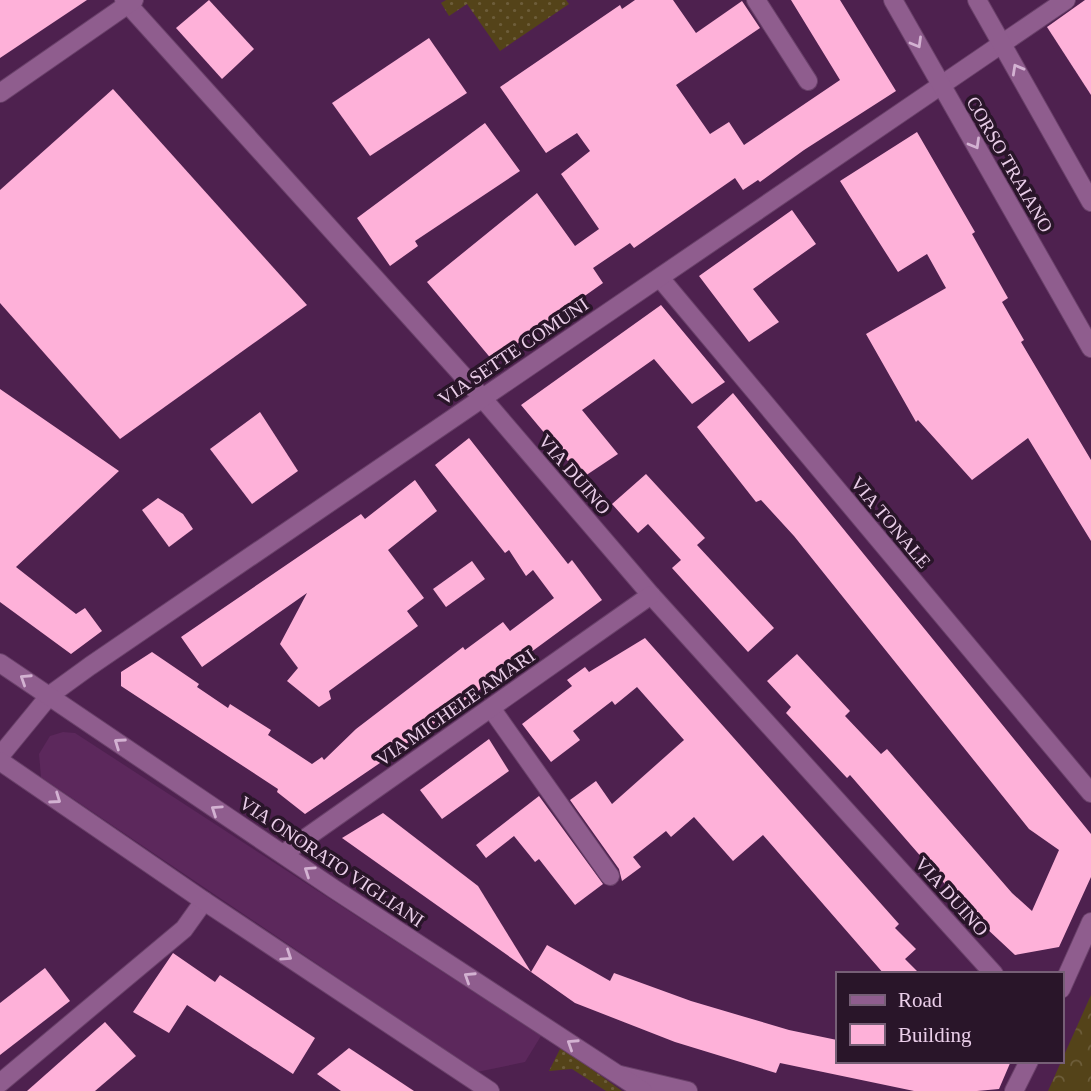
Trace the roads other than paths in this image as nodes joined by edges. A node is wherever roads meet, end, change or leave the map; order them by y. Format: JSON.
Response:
{"nodes":[{"id":1,"x":756,"y":0,"type":"edge"},
{"id":2,"x":893,"y":0,"type":"edge"},
{"id":3,"x":977,"y":0,"type":"edge"},
{"id":4,"x":1066,"y":0,"type":"edge"},
{"id":5,"x":129,"y":1,"type":"edge"},
{"id":6,"x":1002,"y":43,"type":"junction"},
{"id":7,"x":808,"y":81,"type":"dead end"},
{"id":8,"x":941,"y":85,"type":"junction"},
{"id":9,"x":0,"y":93,"type":"edge"},
{"id":10,"x":1091,"y":202,"type":"edge"},
{"id":11,"x":660,"y":278,"type":"junction"},
{"id":12,"x":1091,"y":348,"type":"edge"},
{"id":13,"x":481,"y":397,"type":"junction"},
{"id":14,"x":651,"y":594,"type":"junction"},
{"id":15,"x":0,"y":663,"type":"edge"},
{"id":16,"x":50,"y":695,"type":"junction"},
{"id":17,"x":491,"y":708,"type":"junction"},
{"id":18,"x":0,"y":758,"type":"edge"},
{"id":19,"x":1091,"y":793,"type":"edge"},
{"id":20,"x":283,"y":854,"type":"junction"},
{"id":21,"x":610,"y":876,"type":"dead end"},
{"id":22,"x":204,"y":901,"type":"junction"},
{"id":23,"x":1091,"y":922,"type":"edge"},
{"id":24,"x":992,"y":972,"type":"edge"},
{"id":25,"x":1063,"y":985,"type":"edge"},
{"id":26,"x":1028,"y":1063,"type":"edge"},
{"id":27,"x":618,"y":1074,"type":"junction"},
{"id":28,"x":0,"y":1083,"type":"edge"},
{"id":29,"x":486,"y":1090,"type":"edge"},
{"id":30,"x":643,"y":1091,"type":"edge"},
{"id":31,"x":688,"y":1091,"type":"edge"},
{"id":32,"x":1014,"y":1091,"type":"edge"}],
"edges":[{"from":1,"to":7,"type":"street"},
{"from":2,"to":8,"type":"street","name":"CORSO TRAIANO","one_way":true},
{"from":3,"to":6,"type":"street"},
{"from":4,"to":6,"type":"street","name":"VIA SETTE COMUNI"},
{"from":5,"to":9,"type":"street"},
{"from":5,"to":13,"type":"street","name":"VIA DUINO"},
{"from":6,"to":8,"type":"street","name":"VIA SETTE COMUNI"},
{"from":10,"to":6,"type":"street","one_way":true},
{"from":8,"to":11,"type":"street","name":"VIA SETTE COMUNI"},
{"from":8,"to":12,"type":"street","name":"CORSO TRAIANO","one_way":true},
{"from":11,"to":13,"type":"street","name":"VIA SETTE COMUNI"},
{"from":11,"to":19,"type":"street","name":"VIA TONALE"},
{"from":13,"to":14,"type":"street","name":"VIA DUINO"},
{"from":13,"to":16,"type":"street","name":"VIA SETTE COMUNI"},
{"from":14,"to":17,"type":"street","name":"VIA MICHELE AMARI"},
{"from":14,"to":24,"type":"street","name":"VIA DUINO"},
{"from":16,"to":15,"type":"street","name":"VIA ONORATO VIGLIANI","one_way":true},
{"from":16,"to":18,"type":"street","name":"VIA SETTE COMUNI"},
{"from":20,"to":16,"type":"street","name":"VIA ONORATO VIGLIANI","one_way":true},
{"from":17,"to":20,"type":"street","name":"VIA MICHELE AMARI"},
{"from":17,"to":21,"type":"street"},
{"from":18,"to":22,"type":"street","one_way":true},
{"from":27,"to":20,"type":"street","name":"VIA ONORATO VIGLIANI","one_way":true},
{"from":22,"to":28,"type":"street"},
{"from":22,"to":29,"type":"street","one_way":true},
{"from":23,"to":25,"type":"street"},
{"from":26,"to":32,"type":"street"},
{"from":27,"to":30,"type":"street","name":"VIA ONORATO VIGLIANI"},
{"from":27,"to":31,"type":"street"}]}
